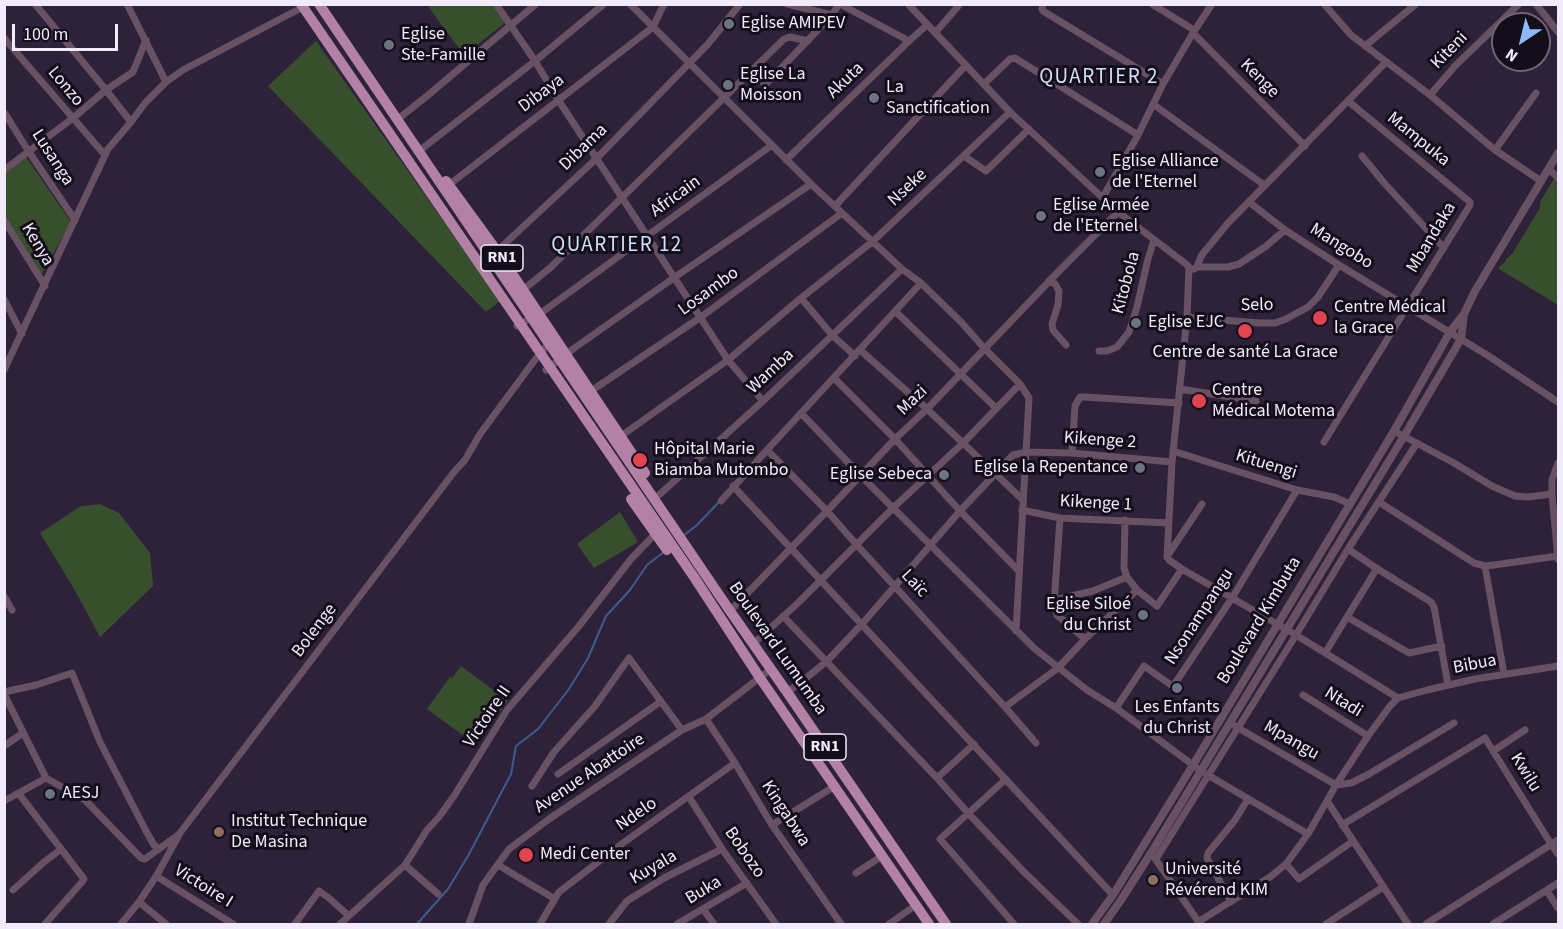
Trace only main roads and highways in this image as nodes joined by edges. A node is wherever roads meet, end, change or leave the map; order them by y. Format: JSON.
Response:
{"nodes":[{"id":1,"x":320,"y":4,"type":"edge"},
{"id":2,"x":302,"y":6,"type":"edge"},
{"id":3,"x":430,"y":166,"type":"junction"},
{"id":4,"x":419,"y":176,"type":"junction"},
{"id":5,"x":681,"y":545,"type":"junction"},
{"id":6,"x":698,"y":574,"type":"junction"},
{"id":7,"x":929,"y":924,"type":"edge"},
{"id":8,"x":946,"y":924,"type":"edge"}],
"edges":[{"from":1,"to":3,"type":"highway","number":"RN1"},
{"from":2,"to":4,"type":"highway","number":"RN1"},
{"from":3,"to":5,"type":"highway"},
{"from":3,"to":5,"type":"highway","number":"RN1"},
{"from":4,"to":5,"type":"highway"},
{"from":4,"to":5,"type":"highway","number":"RN1"},
{"from":5,"to":6,"type":"highway"},
{"from":5,"to":6,"type":"highway","number":"RN1"},
{"from":6,"to":7,"type":"highway","name":"Boulevard Lumumba","number":"RN1"},
{"from":6,"to":8,"type":"highway","name":"Boulevard Lumumba","number":"RN1"}]}
